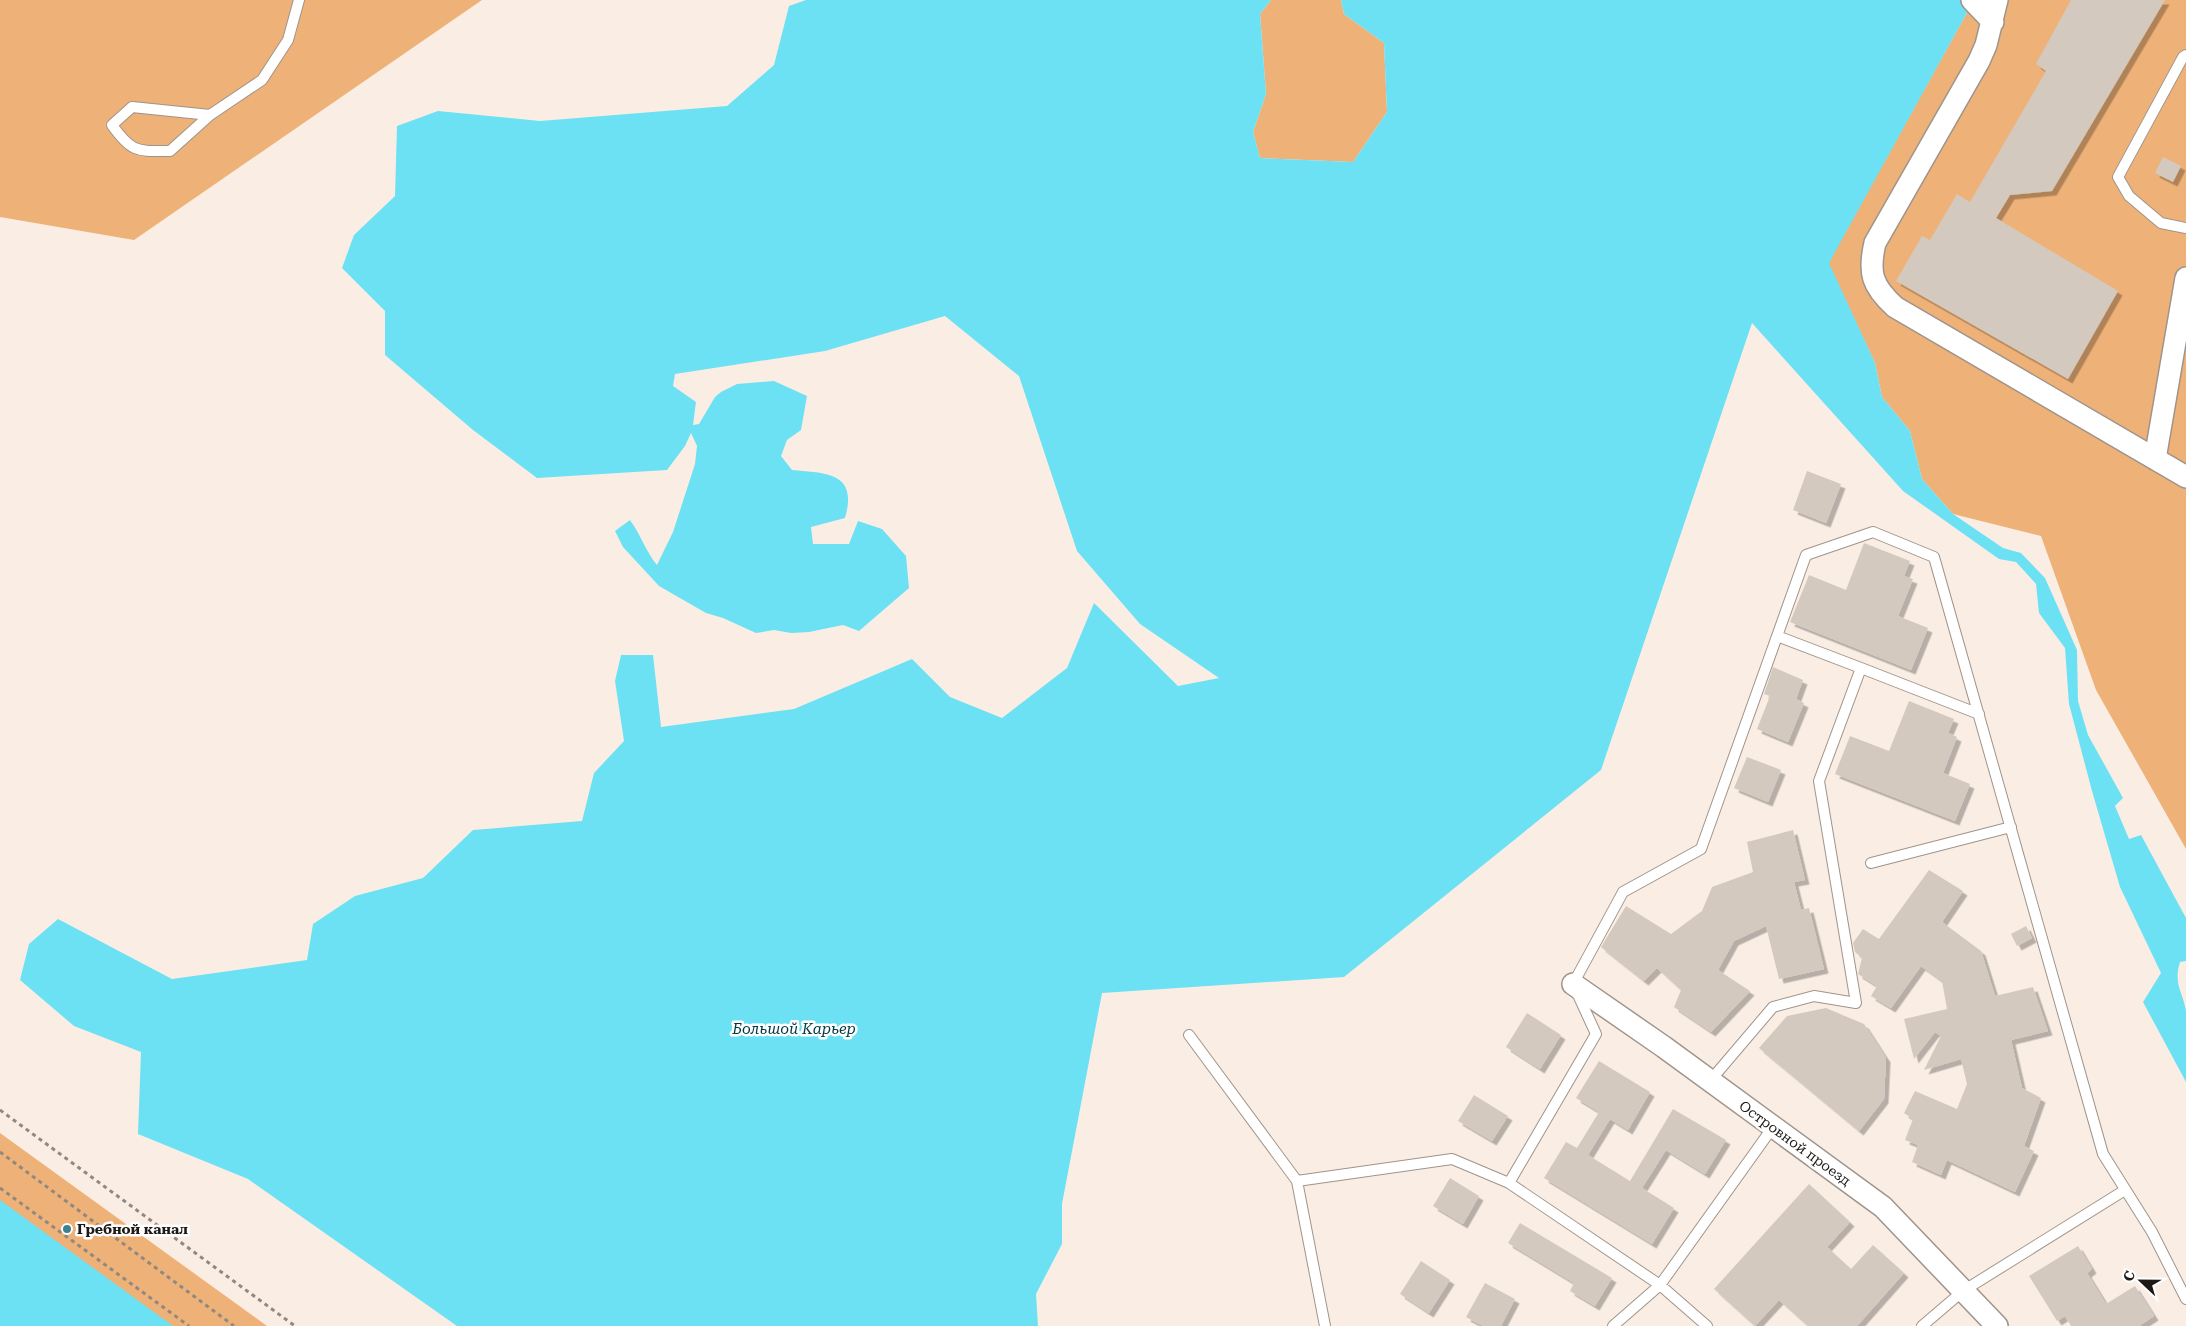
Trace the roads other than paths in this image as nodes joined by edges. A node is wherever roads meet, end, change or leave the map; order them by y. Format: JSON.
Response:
{"nodes":[{"id":1,"x":299,"y":0,"type":"edge"},
{"id":2,"x":1972,"y":0,"type":"edge"},
{"id":3,"x":1997,"y":0,"type":"edge"},
{"id":4,"x":1992,"y":22,"type":"junction"},
{"id":5,"x":2186,"y":55,"type":"edge"},
{"id":6,"x":210,"y":115,"type":"junction"},
{"id":7,"x":2186,"y":228,"type":"edge"},
{"id":8,"x":2186,"y":278,"type":"edge"},
{"id":9,"x":2155,"y":459,"type":"junction"},
{"id":10,"x":2186,"y":477,"type":"edge"},
{"id":11,"x":1777,"y":636,"type":"junction"},
{"id":12,"x":1861,"y":668,"type":"junction"},
{"id":13,"x":1979,"y":714,"type":"junction"},
{"id":14,"x":2011,"y":827,"type":"junction"},
{"id":15,"x":1871,"y":863,"type":"dead end"},
{"id":16,"x":1573,"y":984,"type":"junction"},
{"id":17,"x":1189,"y":1035,"type":"dead end"},
{"id":18,"x":1710,"y":1081,"type":"junction"},
{"id":19,"x":1773,"y":1127,"type":"junction"},
{"id":20,"x":1297,"y":1181,"type":"junction"},
{"id":21,"x":1508,"y":1183,"type":"junction"},
{"id":22,"x":2125,"y":1190,"type":"junction"},
{"id":23,"x":1660,"y":1285,"type":"junction"},
{"id":24,"x":1963,"y":1290,"type":"junction"},
{"id":25,"x":2186,"y":1299,"type":"edge"},
{"id":26,"x":1326,"y":1326,"type":"edge"},
{"id":27,"x":1613,"y":1326,"type":"edge"},
{"id":28,"x":1707,"y":1326,"type":"edge"},
{"id":29,"x":1922,"y":1326,"type":"edge"},
{"id":30,"x":1997,"y":1326,"type":"edge"}],
"edges":[{"from":1,"to":6,"type":"lane"},
{"from":2,"to":4,"type":"street"},
{"from":3,"to":4,"type":"street"},
{"from":4,"to":9,"type":"street"},
{"from":5,"to":7,"type":"lane"},
{"from":6,"to":6,"type":"lane"},
{"from":8,"to":9,"type":"street"},
{"from":9,"to":10,"type":"street"},
{"from":11,"to":12,"type":"lane"},
{"from":11,"to":13,"type":"lane"},
{"from":11,"to":16,"type":"lane"},
{"from":12,"to":13,"type":"lane"},
{"from":12,"to":18,"type":"lane"},
{"from":13,"to":14,"type":"lane"},
{"from":14,"to":15,"type":"lane"},
{"from":14,"to":22,"type":"lane"},
{"from":16,"to":18,"type":"street","name":"Островной проезд"},
{"from":16,"to":21,"type":"lane"},
{"from":17,"to":20,"type":"lane"},
{"from":18,"to":19,"type":"street","name":"Островной проезд"},
{"from":19,"to":23,"type":"lane"},
{"from":19,"to":24,"type":"street","name":"Островной проезд"},
{"from":20,"to":21,"type":"lane"},
{"from":20,"to":26,"type":"lane"},
{"from":21,"to":23,"type":"lane"},
{"from":22,"to":24,"type":"lane"},
{"from":22,"to":25,"type":"lane"},
{"from":23,"to":27,"type":"lane"},
{"from":23,"to":28,"type":"lane"},
{"from":24,"to":29,"type":"lane"},
{"from":24,"to":30,"type":"street","name":"Островной проезд"}]}
